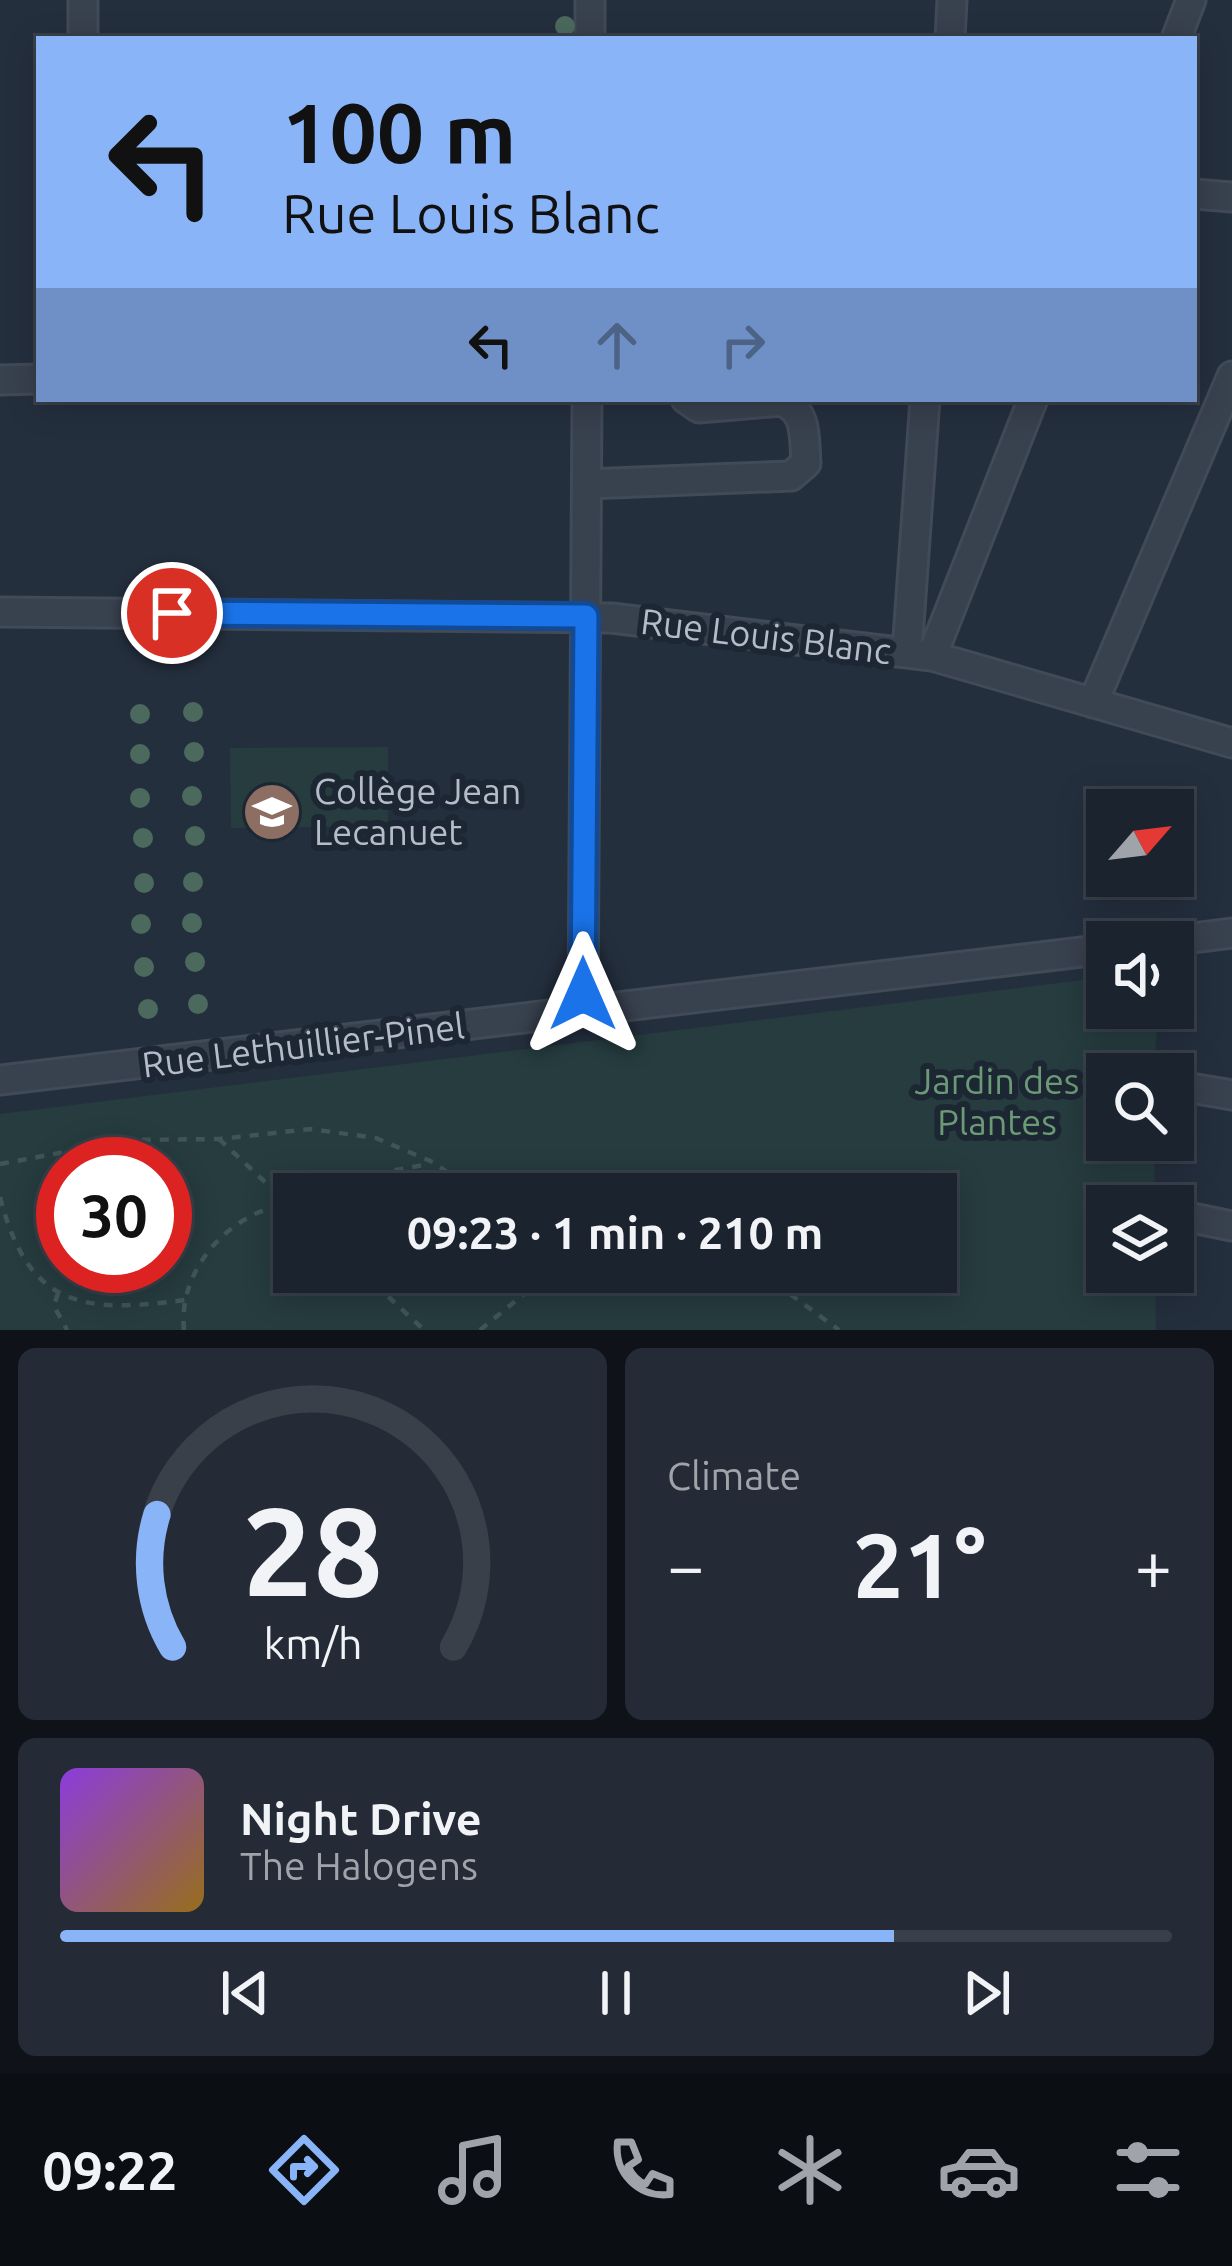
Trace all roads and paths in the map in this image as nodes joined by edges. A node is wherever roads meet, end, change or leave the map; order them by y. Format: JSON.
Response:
{"nodes":[{"id":1,"x":83,"y":0,"type":"edge"},
{"id":2,"x":590,"y":0,"type":"edge"},
{"id":3,"x":952,"y":0,"type":"edge"},
{"id":4,"x":1191,"y":0,"type":"edge"},
{"id":5,"x":83,"y":36,"type":"edge"},
{"id":6,"x":590,"y":36,"type":"edge"},
{"id":7,"x":950,"y":36,"type":"edge"},
{"id":8,"x":1177,"y":36,"type":"edge"},
{"id":9,"x":1197,"y":194,"type":"edge"},
{"id":10,"x":1232,"y":197,"type":"edge"},
{"id":11,"x":1232,"y":376,"type":"edge"},
{"id":12,"x":36,"y":379,"type":"edge"},
{"id":13,"x":0,"y":380,"type":"edge"},
{"id":14,"x":587,"y":402,"type":"edge"},
{"id":15,"x":691,"y":402,"type":"edge"},
{"id":16,"x":770,"y":402,"type":"edge"},
{"id":17,"x":784,"y":402,"type":"edge"},
{"id":18,"x":925,"y":402,"type":"edge"},
{"id":19,"x":1033,"y":402,"type":"edge"},
{"id":20,"x":587,"y":484,"type":"junction"},
{"id":21,"x":0,"y":612,"type":"edge"},
{"id":22,"x":586,"y":616,"type":"junction"},
{"id":23,"x":919,"y":654,"type":"junction"},
{"id":24,"x":1093,"y":703,"type":"junction"},
{"id":25,"x":1232,"y":743,"type":"edge"},
{"id":26,"x":1232,"y":933,"type":"edge"},
{"id":27,"x":1194,"y":938,"type":"edge"},
{"id":28,"x":1086,"y":952,"type":"edge"},
{"id":29,"x":583,"y":1012,"type":"junction"},
{"id":30,"x":0,"y":1080,"type":"edge"},
{"id":31,"x":1194,"y":1089,"type":"edge"},
{"id":32,"x":1232,"y":1096,"type":"edge"},
{"id":33,"x":219,"y":1138,"type":"junction"},
{"id":34,"x":435,"y":1163,"type":"junction"},
{"id":35,"x":0,"y":1164,"type":"edge"},
{"id":36,"x":379,"y":1173,"type":"edge"},
{"id":37,"x":448,"y":1173,"type":"edge"},
{"id":38,"x":273,"y":1187,"type":"edge"},
{"id":39,"x":0,"y":1197,"type":"edge"},
{"id":40,"x":273,"y":1209,"type":"edge"},
{"id":41,"x":1194,"y":1218,"type":"edge"},
{"id":42,"x":1232,"y":1226,"type":"edge"},
{"id":43,"x":36,"y":1272,"type":"edge"},
{"id":44,"x":58,"y":1293,"type":"joint"},
{"id":45,"x":384,"y":1293,"type":"edge"},
{"id":46,"x":525,"y":1293,"type":"edge"},
{"id":47,"x":788,"y":1293,"type":"edge"},
{"id":48,"x":185,"y":1300,"type":"junction"},
{"id":49,"x":67,"y":1330,"type":"edge"},
{"id":50,"x":184,"y":1330,"type":"edge"},
{"id":51,"x":424,"y":1330,"type":"edge"},
{"id":52,"x":480,"y":1330,"type":"edge"},
{"id":53,"x":838,"y":1330,"type":"edge"}],
"edges":[{"from":1,"to":5,"type":"street"},
{"from":2,"to":6,"type":"street"},
{"from":3,"to":7,"type":"street"},
{"from":4,"to":8,"type":"street"},
{"from":9,"to":10,"type":"street"},
{"from":11,"to":24,"type":"street"},
{"from":12,"to":13,"type":"street"},
{"from":14,"to":20,"type":"street"},
{"from":15,"to":16,"type":"street"},
{"from":17,"to":20,"type":"street"},
{"from":18,"to":23,"type":"street"},
{"from":19,"to":23,"type":"street"},
{"from":20,"to":22,"type":"street"},
{"from":21,"to":22,"type":"street","name":"Rue Louis Blanc"},
{"from":22,"to":23,"type":"street","name":"Rue Louis Blanc"},
{"from":22,"to":29,"type":"street"},
{"from":23,"to":24,"type":"street","name":"Rue Louis Blanc"},
{"from":24,"to":25,"type":"street","name":"Rue Louis Blanc"},
{"from":26,"to":27,"type":"street"},
{"from":28,"to":29,"type":"street","name":"Rue Lethuillier-Pinel"},
{"from":29,"to":30,"type":"street","name":"Rue Lethuillier-Pinel"},
{"from":31,"to":32,"type":"street"},
{"from":33,"to":34,"type":"path"},
{"from":33,"to":35,"type":"path"},
{"from":33,"to":38,"type":"path"},
{"from":34,"to":36,"type":"path"},
{"from":34,"to":37,"type":"path"},
{"from":39,"to":43,"type":"path"},
{"from":40,"to":48,"type":"path"},
{"from":41,"to":42,"type":"street"},
{"from":44,"to":48,"type":"path"},
{"from":44,"to":49,"type":"path"},
{"from":45,"to":51,"type":"path"},
{"from":46,"to":52,"type":"path"},
{"from":47,"to":53,"type":"path"},
{"from":48,"to":50,"type":"path"}]}
